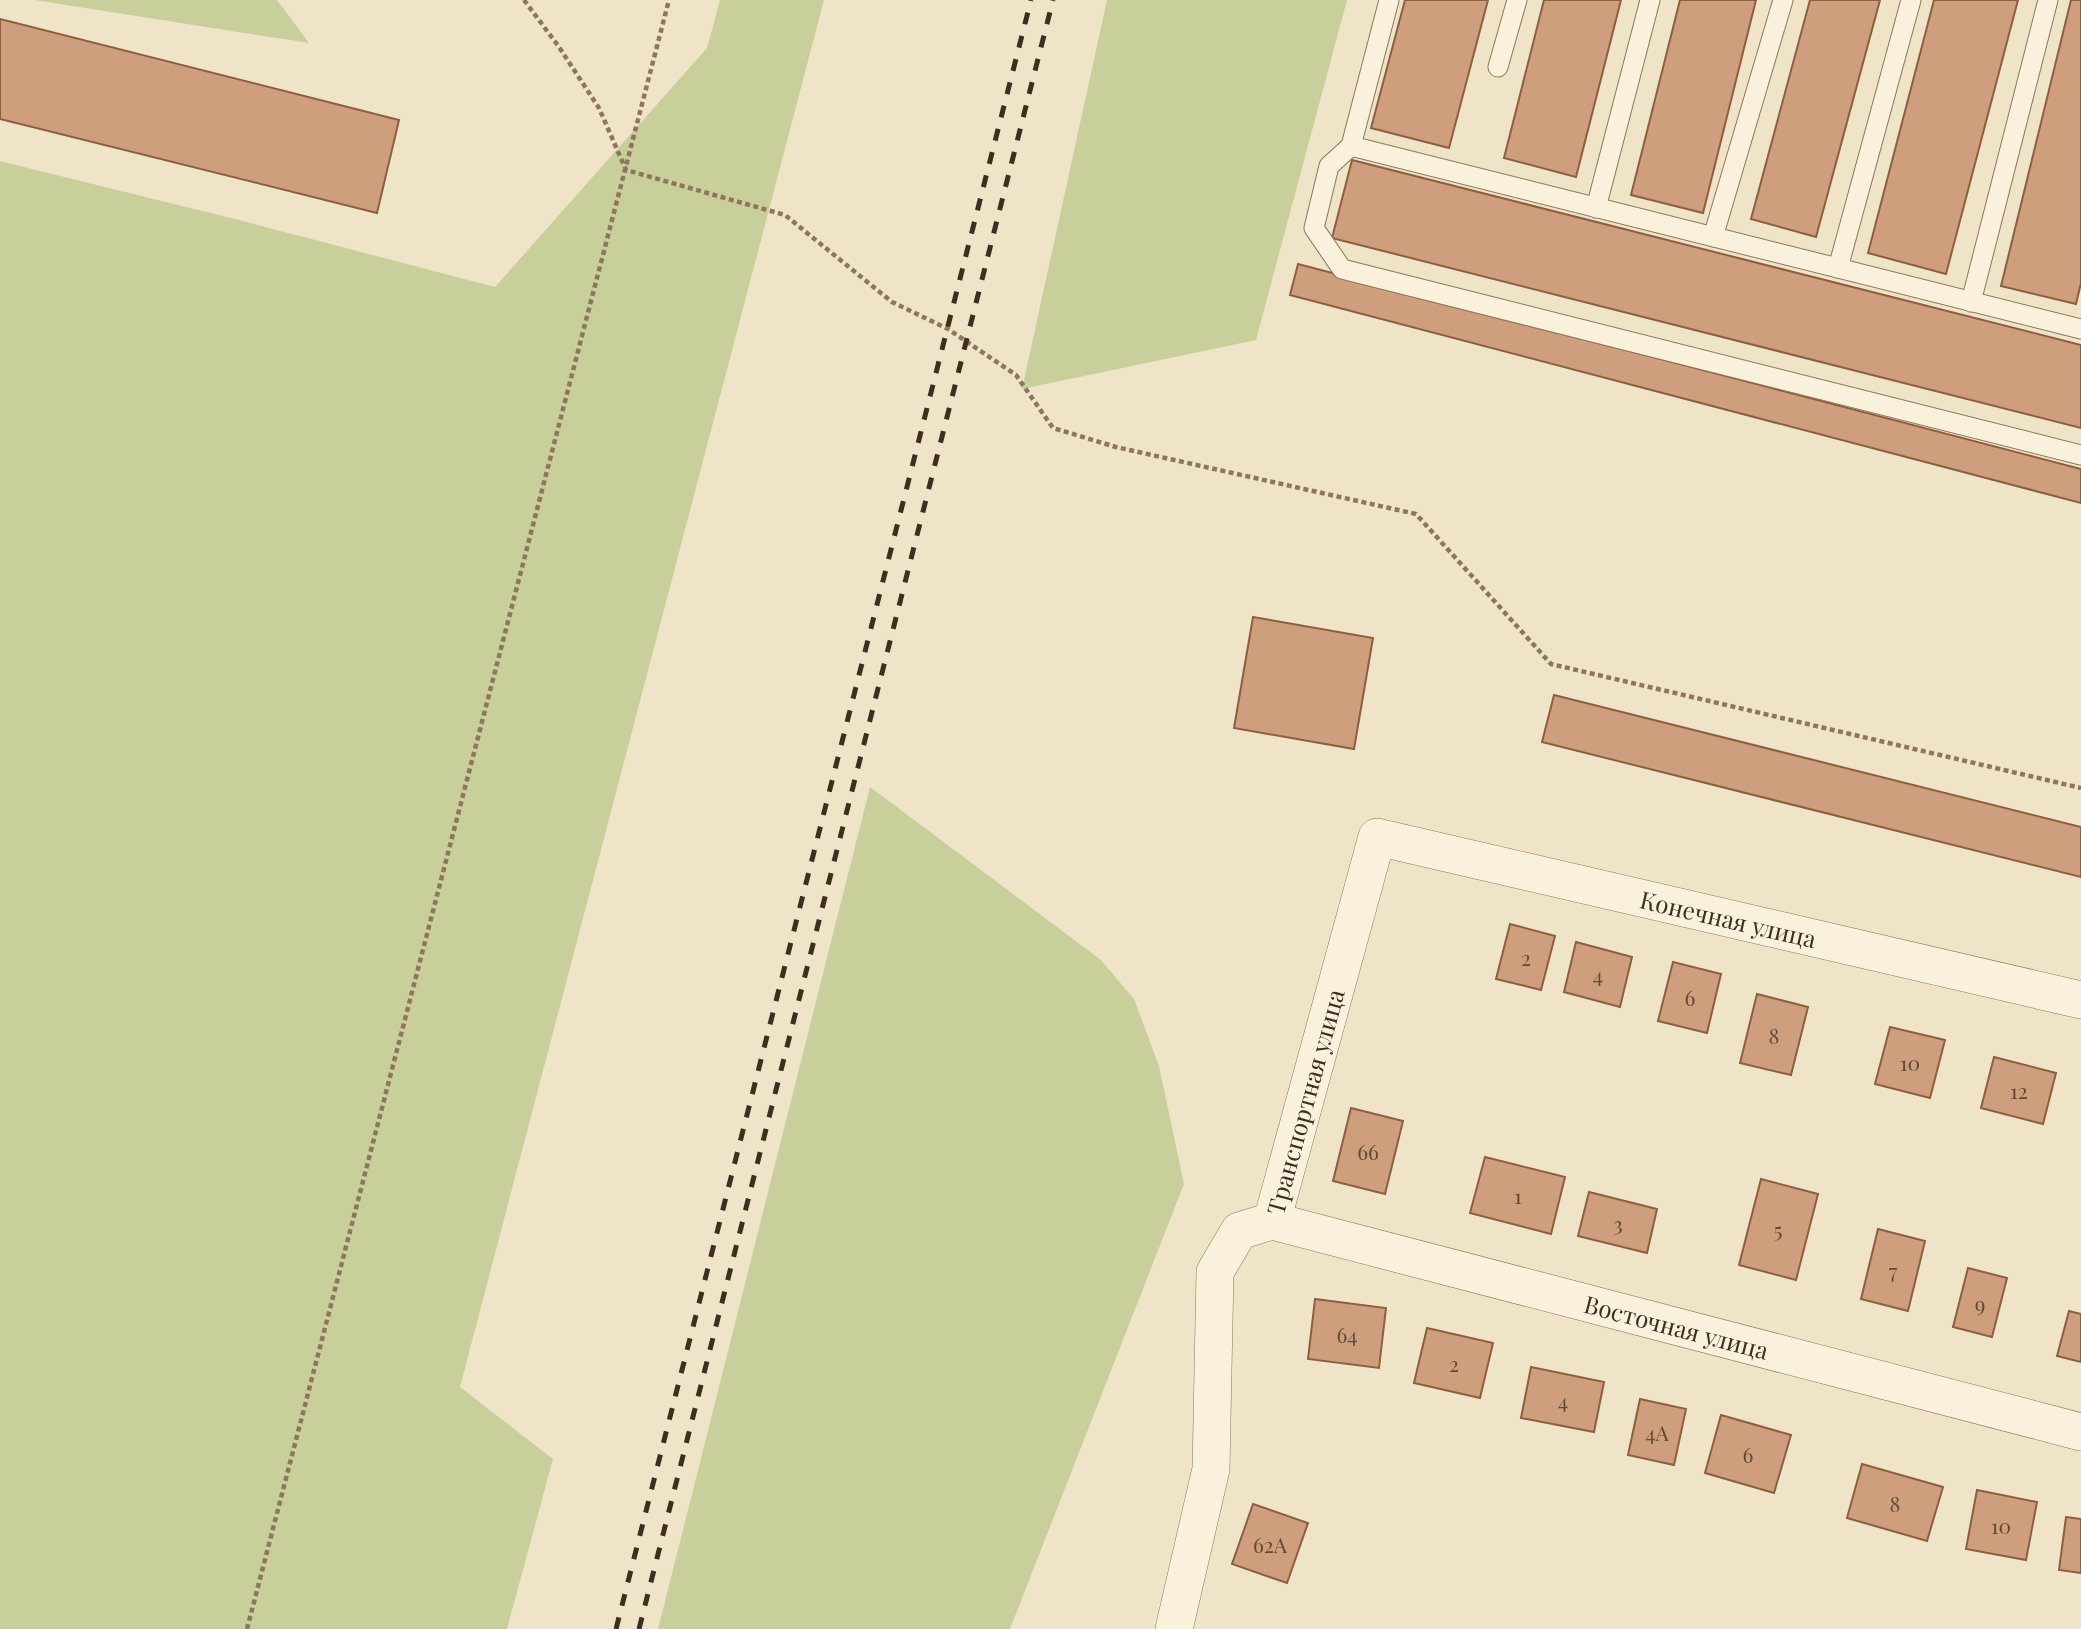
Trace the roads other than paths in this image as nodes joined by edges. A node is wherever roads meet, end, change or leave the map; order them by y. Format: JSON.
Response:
{"nodes":[{"id":1,"x":1389,"y":0,"type":"edge"},
{"id":2,"x":1517,"y":0,"type":"edge"},
{"id":3,"x":1650,"y":0,"type":"edge"},
{"id":4,"x":1783,"y":0,"type":"edge"},
{"id":5,"x":1911,"y":0,"type":"edge"},
{"id":6,"x":2048,"y":0,"type":"edge"},
{"id":7,"x":1498,"y":67,"type":"dead end"},
{"id":8,"x":1350,"y":146,"type":"junction"},
{"id":9,"x":1596,"y":208,"type":"junction"},
{"id":10,"x":1713,"y":237,"type":"junction"},
{"id":11,"x":1838,"y":268,"type":"junction"},
{"id":12,"x":1971,"y":302,"type":"junction"},
{"id":13,"x":2081,"y":329,"type":"edge"},
{"id":14,"x":2081,"y":455,"type":"edge"},
{"id":15,"x":1377,"y":837,"type":"joint"},
{"id":16,"x":2081,"y":1000,"type":"edge"},
{"id":17,"x":1272,"y":1221,"type":"junction"},
{"id":18,"x":2081,"y":1432,"type":"edge"},
{"id":19,"x":1174,"y":1629,"type":"edge"}],
"edges":[{"from":1,"to":8,"type":"lane"},
{"from":2,"to":7,"type":"lane"},
{"from":3,"to":9,"type":"lane"},
{"from":4,"to":10,"type":"lane"},
{"from":5,"to":11,"type":"lane"},
{"from":6,"to":12,"type":"lane"},
{"from":8,"to":9,"type":"lane"},
{"from":8,"to":14,"type":"lane"},
{"from":9,"to":10,"type":"lane"},
{"from":10,"to":11,"type":"lane"},
{"from":11,"to":12,"type":"lane"},
{"from":12,"to":13,"type":"lane"},
{"from":15,"to":16,"type":"street","name":"Конечная улица"},
{"from":15,"to":17,"type":"street","name":"Транспортная улица"},
{"from":17,"to":18,"type":"street","name":"Восточная улица"},
{"from":17,"to":19,"type":"street","name":"Транспортная улица"}]}
